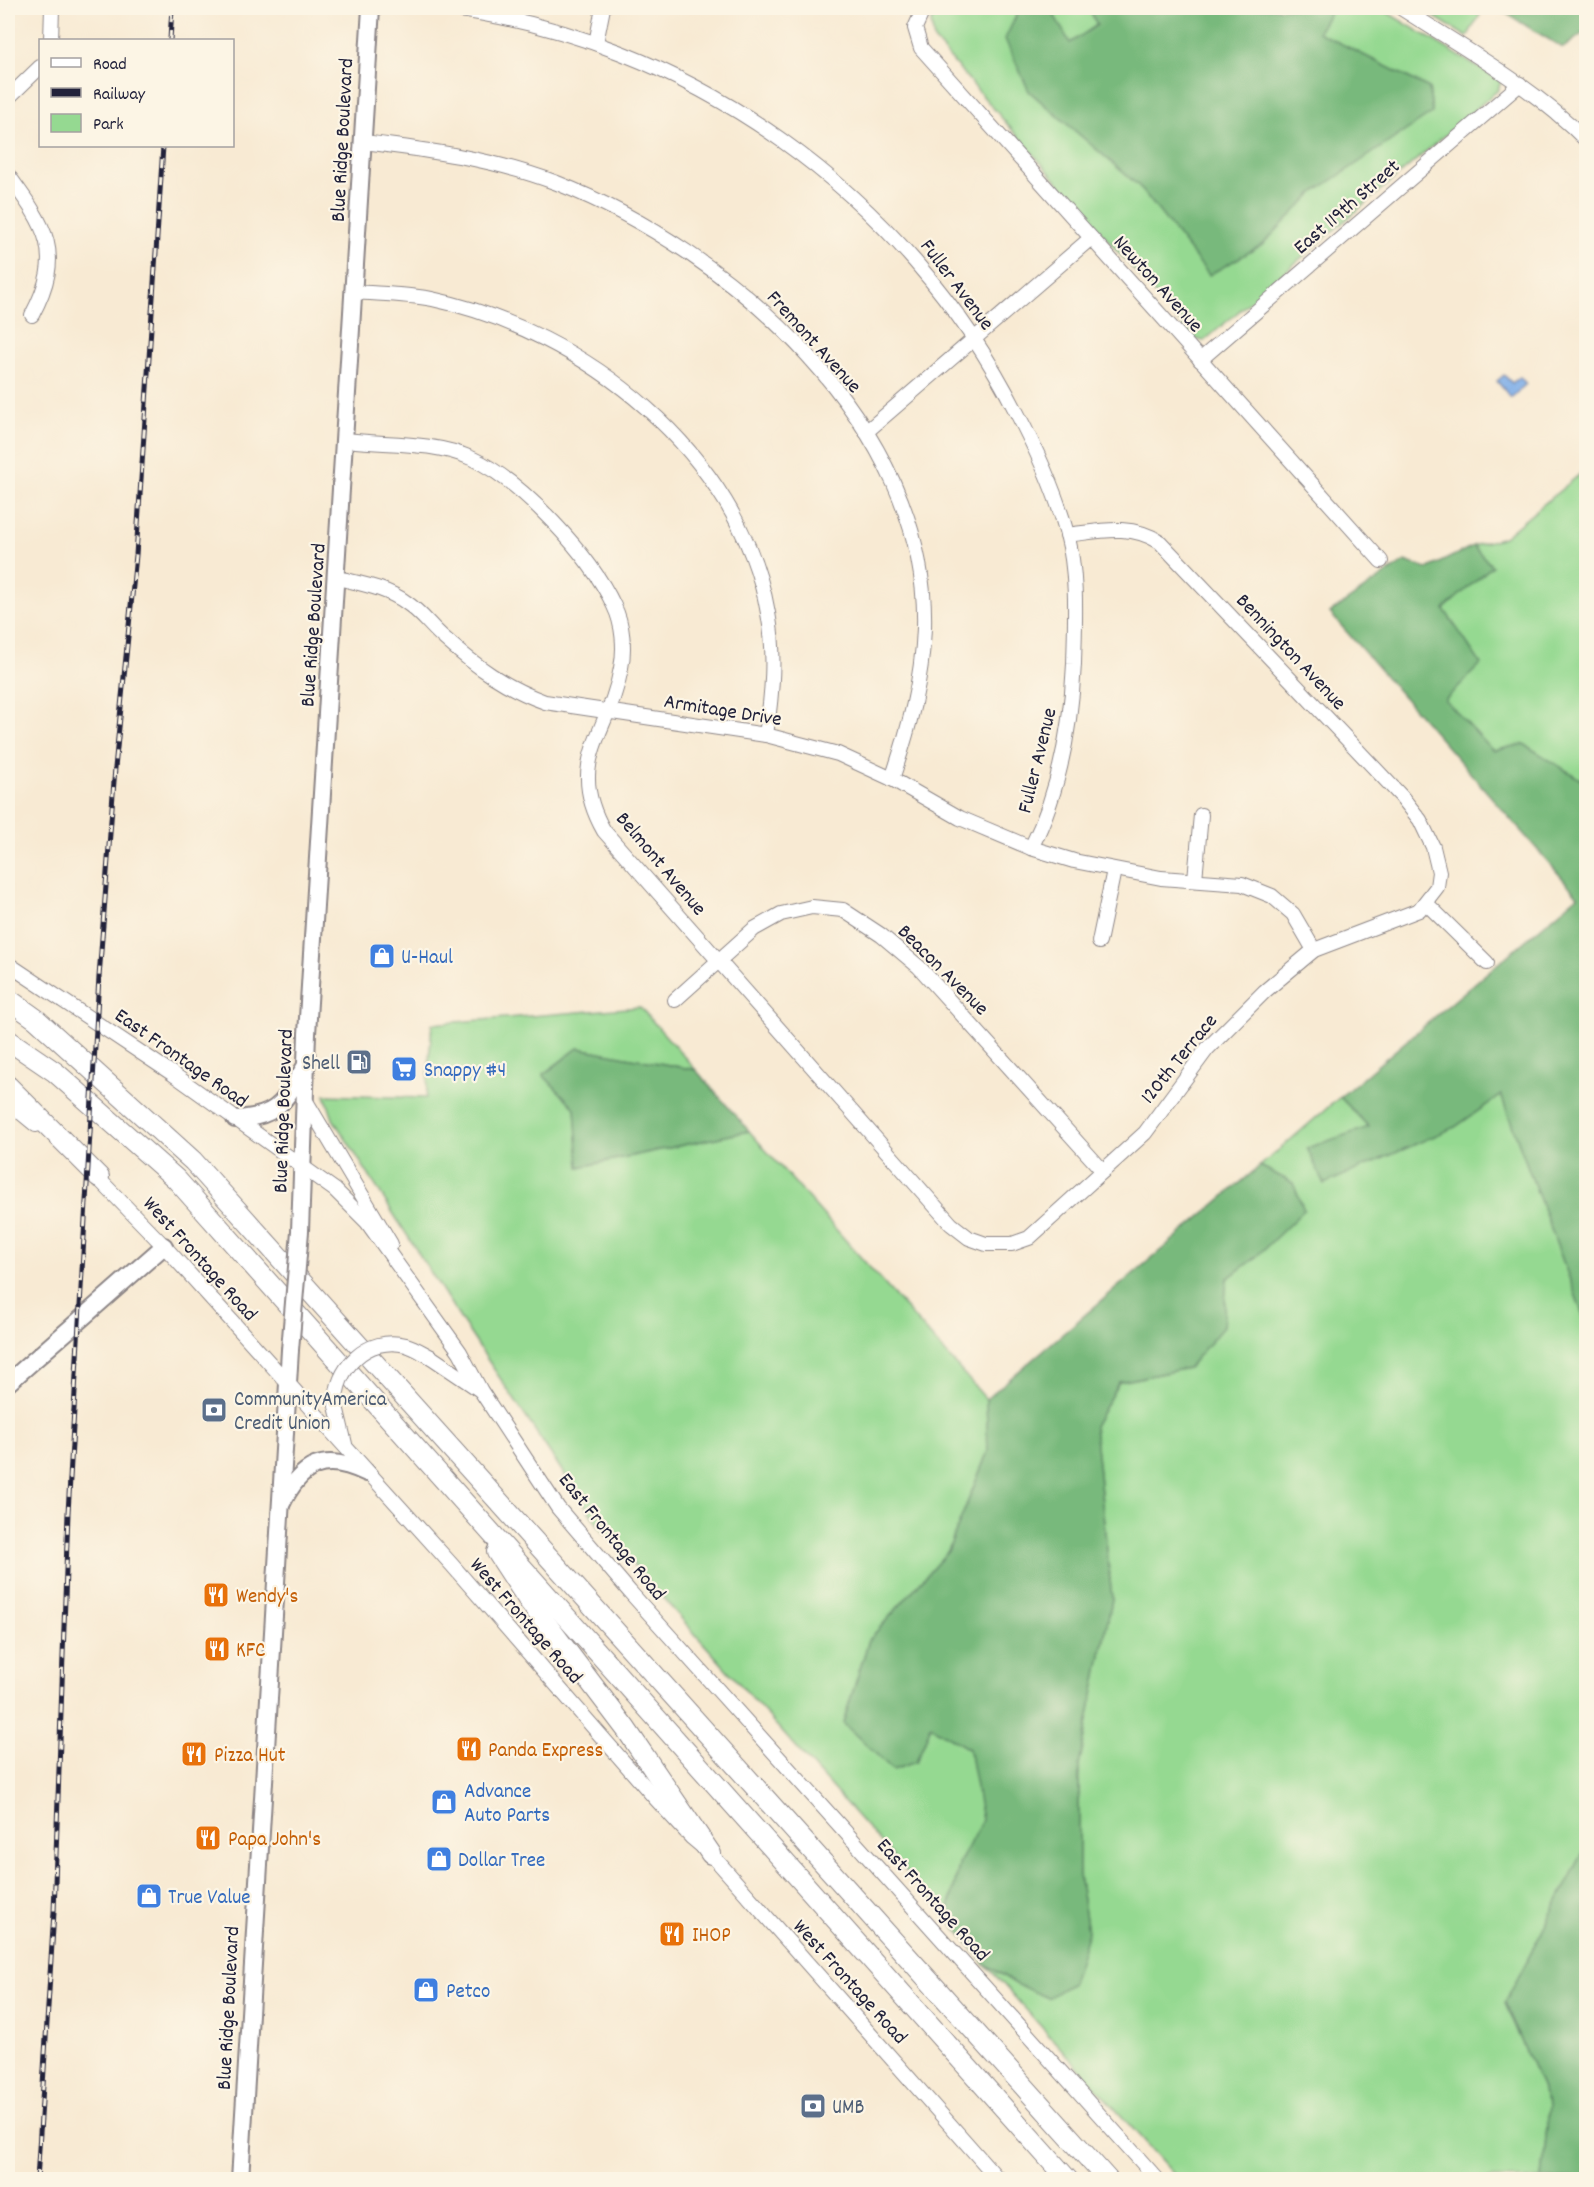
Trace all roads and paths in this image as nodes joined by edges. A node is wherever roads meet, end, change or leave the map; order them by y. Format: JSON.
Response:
{"nodes":[{"id":1,"x":52,"y":8,"type":"edge"},
{"id":2,"x":371,"y":8,"type":"edge"},
{"id":3,"x":445,"y":8,"type":"edge"},
{"id":4,"x":603,"y":8,"type":"edge"},
{"id":5,"x":924,"y":8,"type":"edge"},
{"id":6,"x":1401,"y":8,"type":"edge"},
{"id":7,"x":51,"y":39,"type":"edge"},
{"id":8,"x":596,"y":43,"type":"junction"},
{"id":9,"x":39,"y":68,"type":"edge"},
{"id":10,"x":1520,"y":84,"type":"junction"},
{"id":11,"x":8,"y":98,"type":"edge"},
{"id":12,"x":1587,"y":141,"type":"edge"},
{"id":13,"x":363,"y":142,"type":"junction"},
{"id":14,"x":8,"y":175,"type":"edge"},
{"id":15,"x":1091,"y":238,"type":"junction"},
{"id":16,"x":355,"y":292,"type":"junction"},
{"id":17,"x":32,"y":315,"type":"dead end"},
{"id":18,"x":975,"y":340,"type":"junction"},
{"id":19,"x":1200,"y":360,"type":"junction"},
{"id":20,"x":866,"y":432,"type":"junction"},
{"id":21,"x":346,"y":440,"type":"junction"},
{"id":22,"x":1067,"y":535,"type":"junction"},
{"id":23,"x":1381,"y":561,"type":"dead end"},
{"id":24,"x":338,"y":578,"type":"junction"},
{"id":25,"x":607,"y":711,"type":"junction"},
{"id":26,"x":766,"y":735,"type":"junction"},
{"id":27,"x":892,"y":779,"type":"junction"},
{"id":28,"x":1202,"y":815,"type":"dead end"},
{"id":29,"x":1032,"y":848,"type":"junction"},
{"id":30,"x":1114,"y":870,"type":"junction"},
{"id":31,"x":1195,"y":879,"type":"junction"},
{"id":32,"x":1426,"y":903,"type":"junction"},
{"id":33,"x":1099,"y":942,"type":"dead end"},
{"id":34,"x":1314,"y":950,"type":"junction"},
{"id":35,"x":719,"y":962,"type":"junction"},
{"id":36,"x":1487,"y":963,"type":"dead end"},
{"id":37,"x":8,"y":964,"type":"edge"},
{"id":38,"x":8,"y":999,"type":"edge"},
{"id":39,"x":675,"y":1000,"type":"dead end"},
{"id":40,"x":8,"y":1040,"type":"edge"},
{"id":41,"x":308,"y":1063,"type":"junction"},
{"id":42,"x":8,"y":1086,"type":"edge"},
{"id":43,"x":306,"y":1101,"type":"junction"},
{"id":44,"x":8,"y":1102,"type":"edge"},
{"id":45,"x":235,"y":1119,"type":"junction"},
{"id":46,"x":304,"y":1168,"type":"junction"},
{"id":47,"x":1103,"y":1171,"type":"junction"},
{"id":48,"x":99,"y":1177,"type":"junction"},
{"id":49,"x":946,"y":1218,"type":"joint"},
{"id":50,"x":164,"y":1246,"type":"junction"},
{"id":51,"x":404,"y":1276,"type":"junction"},
{"id":52,"x":8,"y":1383,"type":"edge"},
{"id":53,"x":287,"y":1385,"type":"junction"},
{"id":54,"x":481,"y":1391,"type":"junction"},
{"id":55,"x":349,"y":1452,"type":"junction"},
{"id":56,"x":367,"y":1473,"type":"junction"},
{"id":57,"x":459,"y":1495,"type":"junction"},
{"id":58,"x":280,"y":1509,"type":"junction"},
{"id":59,"x":711,"y":1854,"type":"junction"},
{"id":60,"x":240,"y":2180,"type":"edge"},
{"id":61,"x":999,"y":2180,"type":"edge"},
{"id":62,"x":1068,"y":2180,"type":"edge"},
{"id":63,"x":1108,"y":2180,"type":"edge"},
{"id":64,"x":1158,"y":2180,"type":"edge"}],
"edges":[{"from":1,"to":7,"type":"street"},
{"from":2,"to":13,"type":"main road","name":"Blue Ridge Boulevard"},
{"from":3,"to":8,"type":"street","name":"Fuller Avenue"},
{"from":4,"to":8,"type":"street"},
{"from":5,"to":15,"type":"street","name":"Newton Avenue"},
{"from":6,"to":10,"type":"street"},
{"from":8,"to":18,"type":"street","name":"Fuller Avenue"},
{"from":9,"to":11,"type":"street"},
{"from":10,"to":12,"type":"street"},
{"from":10,"to":19,"type":"street","name":"East 119th Street"},
{"from":13,"to":16,"type":"main road","name":"Blue Ridge Boulevard"},
{"from":13,"to":20,"type":"street","name":"Fremont Avenue"},
{"from":14,"to":17,"type":"street"},
{"from":15,"to":18,"type":"street"},
{"from":15,"to":19,"type":"street","name":"Newton Avenue"},
{"from":16,"to":21,"type":"main road","name":"Blue Ridge Boulevard"},
{"from":16,"to":26,"type":"street"},
{"from":18,"to":20,"type":"street"},
{"from":18,"to":22,"type":"street","name":"Fuller Avenue"},
{"from":19,"to":23,"type":"street","name":"Newton Avenue"},
{"from":20,"to":27,"type":"street","name":"Fremont Avenue"},
{"from":21,"to":24,"type":"main road","name":"Blue Ridge Boulevard"},
{"from":21,"to":25,"type":"street","name":"Belmont Avenue"},
{"from":22,"to":29,"type":"street","name":"Fuller Avenue"},
{"from":22,"to":32,"type":"street","name":"Bennington Avenue"},
{"from":24,"to":25,"type":"street","name":"Armitage Drive"},
{"from":24,"to":41,"type":"main road","name":"Blue Ridge Boulevard"},
{"from":25,"to":26,"type":"street","name":"Armitage Drive"},
{"from":25,"to":35,"type":"street","name":"Belmont Avenue"},
{"from":26,"to":27,"type":"street","name":"Armitage Drive"},
{"from":27,"to":29,"type":"street","name":"Armitage Drive"},
{"from":28,"to":31,"type":"street"},
{"from":29,"to":30,"type":"street","name":"Armitage Drive"},
{"from":30,"to":31,"type":"street","name":"Armitage Drive"},
{"from":30,"to":33,"type":"street"},
{"from":31,"to":34,"type":"street","name":"Armitage Drive"},
{"from":32,"to":34,"type":"street","name":"120th Terrace"},
{"from":32,"to":36,"type":"street"},
{"from":34,"to":47,"type":"street","name":"120th Terrace"},
{"from":35,"to":39,"type":"street","name":"Beacon Avenue"},
{"from":35,"to":47,"type":"street","name":"Beacon Avenue"},
{"from":35,"to":49,"type":"street","name":"Belmont Avenue"},
{"from":37,"to":45,"type":"street","name":"East Frontage Road"},
{"from":38,"to":63,"type":"highway"},
{"from":40,"to":57,"type":"highway"},
{"from":41,"to":43,"type":"main road","name":"Blue Ridge Boulevard"},
{"from":41,"to":45,"type":"main road"},
{"from":42,"to":48,"type":"highway"},
{"from":43,"to":46,"type":"main road","name":"Blue Ridge Boulevard"},
{"from":43,"to":51,"type":"street"},
{"from":44,"to":48,"type":"street","name":"West Frontage Road"},
{"from":45,"to":46,"type":"street","name":"East Frontage Road"},
{"from":46,"to":51,"type":"street","name":"East Frontage Road"},
{"from":46,"to":53,"type":"main road","name":"Blue Ridge Boulevard","bridge":true},
{"from":47,"to":49,"type":"street","name":"120th Terrace"},
{"from":48,"to":50,"type":"street","name":"West Frontage Road"},
{"from":50,"to":52,"type":"main road"},
{"from":50,"to":53,"type":"street","name":"West Frontage Road"},
{"from":51,"to":54,"type":"street","name":"East Frontage Road"},
{"from":53,"to":55,"type":"street","name":"West Frontage Road"},
{"from":53,"to":58,"type":"main road","name":"Blue Ridge Boulevard"},
{"from":54,"to":55,"type":"street","bridge":true},
{"from":54,"to":64,"type":"street","name":"East Frontage Road"},
{"from":55,"to":56,"type":"street","name":"West Frontage Road"},
{"from":56,"to":58,"type":"main road"},
{"from":56,"to":59,"type":"street","name":"West Frontage Road"},
{"from":57,"to":59,"type":"highway"},
{"from":57,"to":62,"type":"highway"},
{"from":58,"to":60,"type":"main road","name":"Blue Ridge Boulevard"},
{"from":59,"to":61,"type":"street","name":"West Frontage Road"}]}
